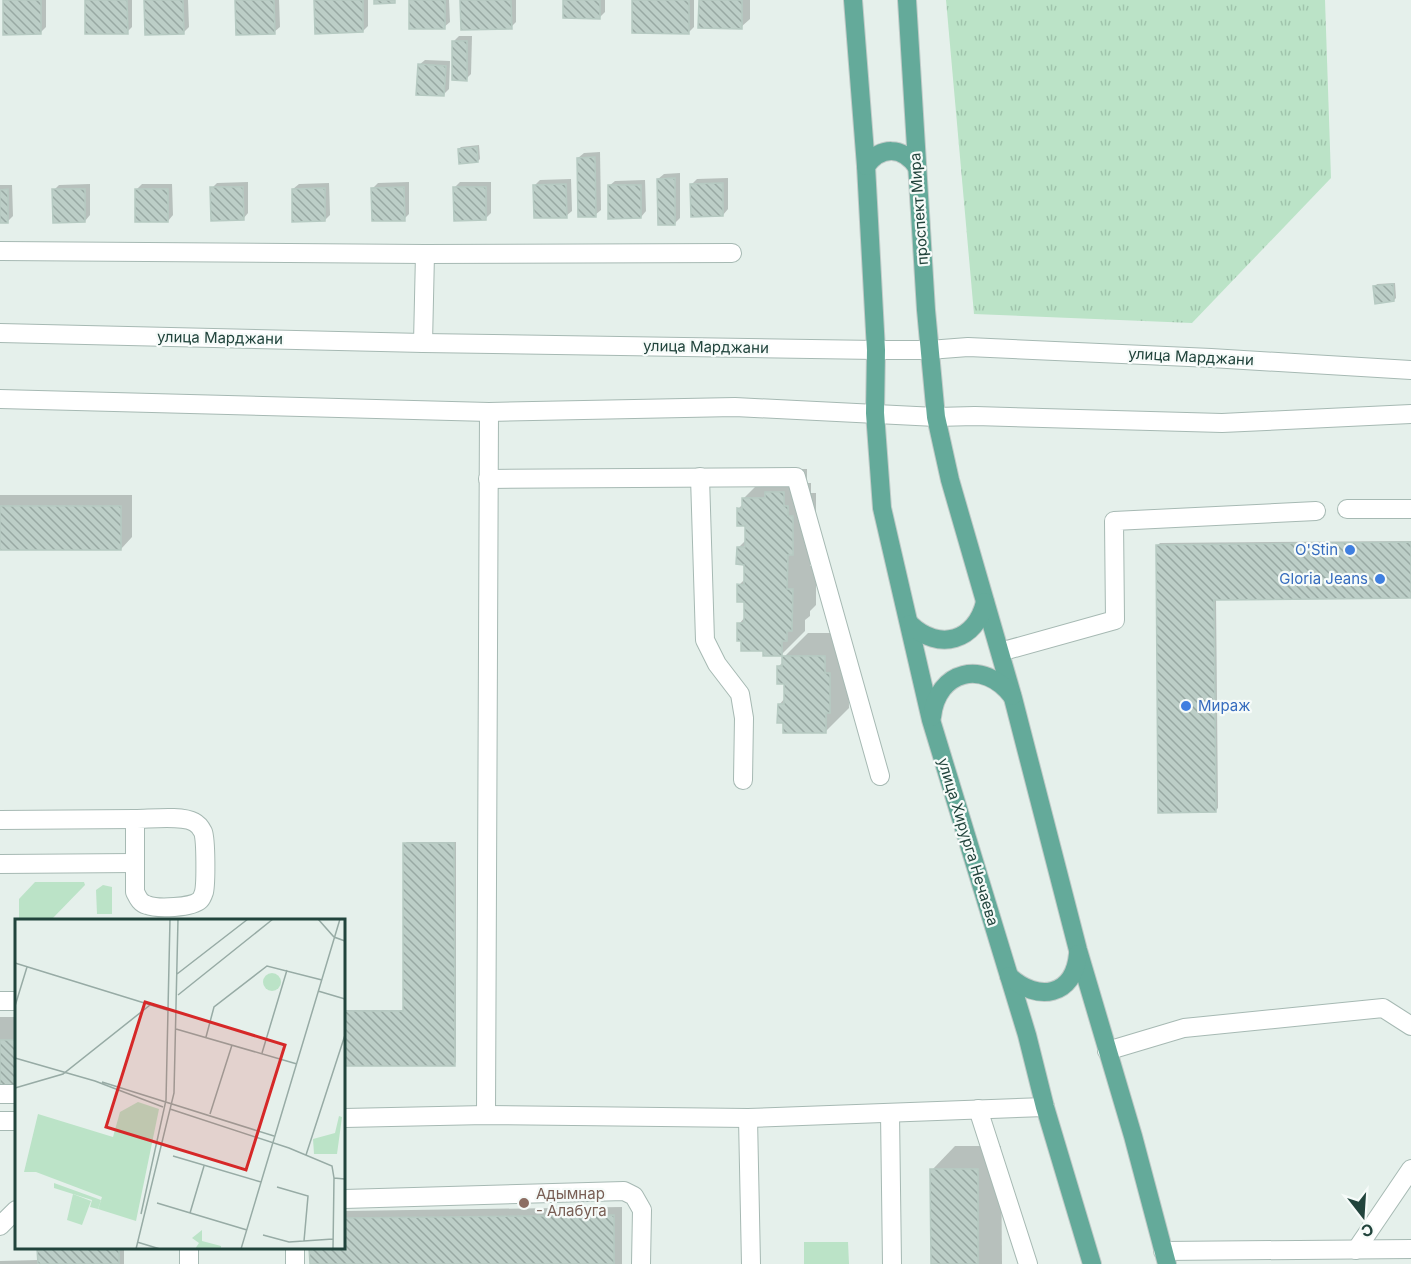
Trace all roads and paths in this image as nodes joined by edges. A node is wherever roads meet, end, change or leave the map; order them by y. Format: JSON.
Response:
{"nodes":[{"id":1,"x":853,"y":0,"type":"edge"},
{"id":2,"x":907,"y":0,"type":"edge"},
{"id":3,"x":866,"y":166,"type":"junction"},
{"id":4,"x":917,"y":167,"type":"junction"},
{"id":5,"x":0,"y":251,"type":"edge"},
{"id":6,"x":732,"y":253,"type":"dead end"},
{"id":7,"x":425,"y":254,"type":"junction"},
{"id":8,"x":0,"y":333,"type":"edge"},
{"id":9,"x":423,"y":343,"type":"junction"},
{"id":10,"x":876,"y":350,"type":"junction"},
{"id":11,"x":929,"y":350,"type":"junction"},
{"id":12,"x":1411,"y":370,"type":"edge"},
{"id":13,"x":0,"y":399,"type":"edge"},
{"id":14,"x":489,"y":412,"type":"junction"},
{"id":15,"x":875,"y":413,"type":"junction"},
{"id":16,"x":1411,"y":414,"type":"edge"},
{"id":17,"x":936,"y":417,"type":"junction"},
{"id":18,"x":700,"y":477,"type":"junction"},
{"id":19,"x":488,"y":479,"type":"junction"},
{"id":20,"x":1347,"y":509,"type":"dead end"},
{"id":21,"x":1411,"y":509,"type":"edge"},
{"id":22,"x":1316,"y":510,"type":"dead end"},
{"id":23,"x":985,"y":602,"type":"junction"},
{"id":24,"x":910,"y":624,"type":"junction"},
{"id":25,"x":1000,"y":652,"type":"junction"},
{"id":26,"x":1013,"y":698,"type":"junction"},
{"id":27,"x":932,"y":720,"type":"junction"},
{"id":28,"x":880,"y":776,"type":"dead end"},
{"id":29,"x":743,"y":780,"type":"dead end"},
{"id":30,"x":135,"y":819,"type":"junction"},
{"id":31,"x":0,"y":820,"type":"edge"},
{"id":32,"x":135,"y":863,"type":"junction"},
{"id":33,"x":0,"y":864,"type":"edge"},
{"id":34,"x":185,"y":913,"type":"edge"},
{"id":35,"x":1078,"y":950,"type":"junction"},
{"id":36,"x":1009,"y":976,"type":"junction"},
{"id":37,"x":1411,"y":1026,"type":"edge"},
{"id":38,"x":1107,"y":1051,"type":"junction"},
{"id":39,"x":1045,"y":1107,"type":"junction"},
{"id":40,"x":978,"y":1109,"type":"junction"},
{"id":41,"x":890,"y":1113,"type":"junction"},
{"id":42,"x":486,"y":1115,"type":"junction"},
{"id":43,"x":345,"y":1118,"type":"edge"},
{"id":44,"x":748,"y":1118,"type":"junction"},
{"id":45,"x":0,"y":1120,"type":"edge"},
{"id":46,"x":15,"y":1121,"type":"edge"},
{"id":47,"x":1411,"y":1169,"type":"edge"},
{"id":48,"x":345,"y":1199,"type":"edge"},
{"id":49,"x":15,"y":1211,"type":"edge"},
{"id":50,"x":0,"y":1226,"type":"edge"},
{"id":51,"x":1411,"y":1249,"type":"edge"},
{"id":52,"x":1356,"y":1250,"type":"junction"},
{"id":53,"x":1165,"y":1257,"type":"edge"},
{"id":54,"x":641,"y":1264,"type":"edge"},
{"id":55,"x":751,"y":1264,"type":"edge"},
{"id":56,"x":892,"y":1264,"type":"edge"},
{"id":57,"x":1028,"y":1264,"type":"edge"},
{"id":58,"x":1092,"y":1264,"type":"edge"}],
"edges":[{"from":1,"to":3,"type":"main road"},
{"from":2,"to":4,"type":"main road","name":"проспект Мира"},
{"from":3,"to":4,"type":"main road"},
{"from":3,"to":10,"type":"main road"},
{"from":4,"to":11,"type":"main road","name":"проспект Мира"},
{"from":5,"to":7,"type":"street"},
{"from":6,"to":7,"type":"street"},
{"from":7,"to":9,"type":"street"},
{"from":8,"to":9,"type":"street","name":"улица Марджани"},
{"from":9,"to":10,"type":"street","name":"улица Марджани"},
{"from":10,"to":11,"type":"street","name":"улица Марджани"},
{"from":10,"to":15,"type":"main road"},
{"from":11,"to":12,"type":"street","name":"улица Марджани"},
{"from":11,"to":17,"type":"main road","name":"проспект Мира"},
{"from":13,"to":14,"type":"street"},
{"from":14,"to":15,"type":"street"},
{"from":14,"to":19,"type":"street"},
{"from":15,"to":17,"type":"street"},
{"from":15,"to":24,"type":"main road","name":"улица Хирурга Нечаева"},
{"from":16,"to":17,"type":"street"},
{"from":17,"to":23,"type":"main road"},
{"from":18,"to":19,"type":"street"},
{"from":18,"to":28,"type":"street"},
{"from":18,"to":29,"type":"street"},
{"from":19,"to":42,"type":"street"},
{"from":20,"to":21,"type":"street"},
{"from":22,"to":25,"type":"street"},
{"from":23,"to":24,"type":"main road"},
{"from":23,"to":25,"type":"main road"},
{"from":24,"to":27,"type":"main road","name":"улица Хирурга Нечаева"},
{"from":25,"to":26,"type":"main road"},
{"from":26,"to":27,"type":"main road"},
{"from":26,"to":35,"type":"main road"},
{"from":27,"to":36,"type":"main road","name":"улица Хирурга Нечаева"},
{"from":30,"to":31,"type":"street"},
{"from":30,"to":32,"type":"street"},
{"from":30,"to":34,"type":"street"},
{"from":32,"to":33,"type":"street"},
{"from":32,"to":34,"type":"street"},
{"from":35,"to":36,"type":"main road"},
{"from":35,"to":38,"type":"main road"},
{"from":36,"to":39,"type":"main road","name":"улица Хирурга Нечаева"},
{"from":37,"to":38,"type":"street"},
{"from":38,"to":53,"type":"main road"},
{"from":39,"to":40,"type":"street"},
{"from":39,"to":58,"type":"main road","name":"улица Хирурга Нечаева"},
{"from":40,"to":41,"type":"street"},
{"from":40,"to":57,"type":"street"},
{"from":41,"to":44,"type":"street"},
{"from":41,"to":56,"type":"street"},
{"from":42,"to":43,"type":"street"},
{"from":42,"to":44,"type":"street"},
{"from":44,"to":55,"type":"street"},
{"from":45,"to":46,"type":"street"},
{"from":47,"to":52,"type":"street"},
{"from":48,"to":54,"type":"street"},
{"from":49,"to":50,"type":"street"},
{"from":51,"to":52,"type":"street"},
{"from":52,"to":53,"type":"street"}]}
